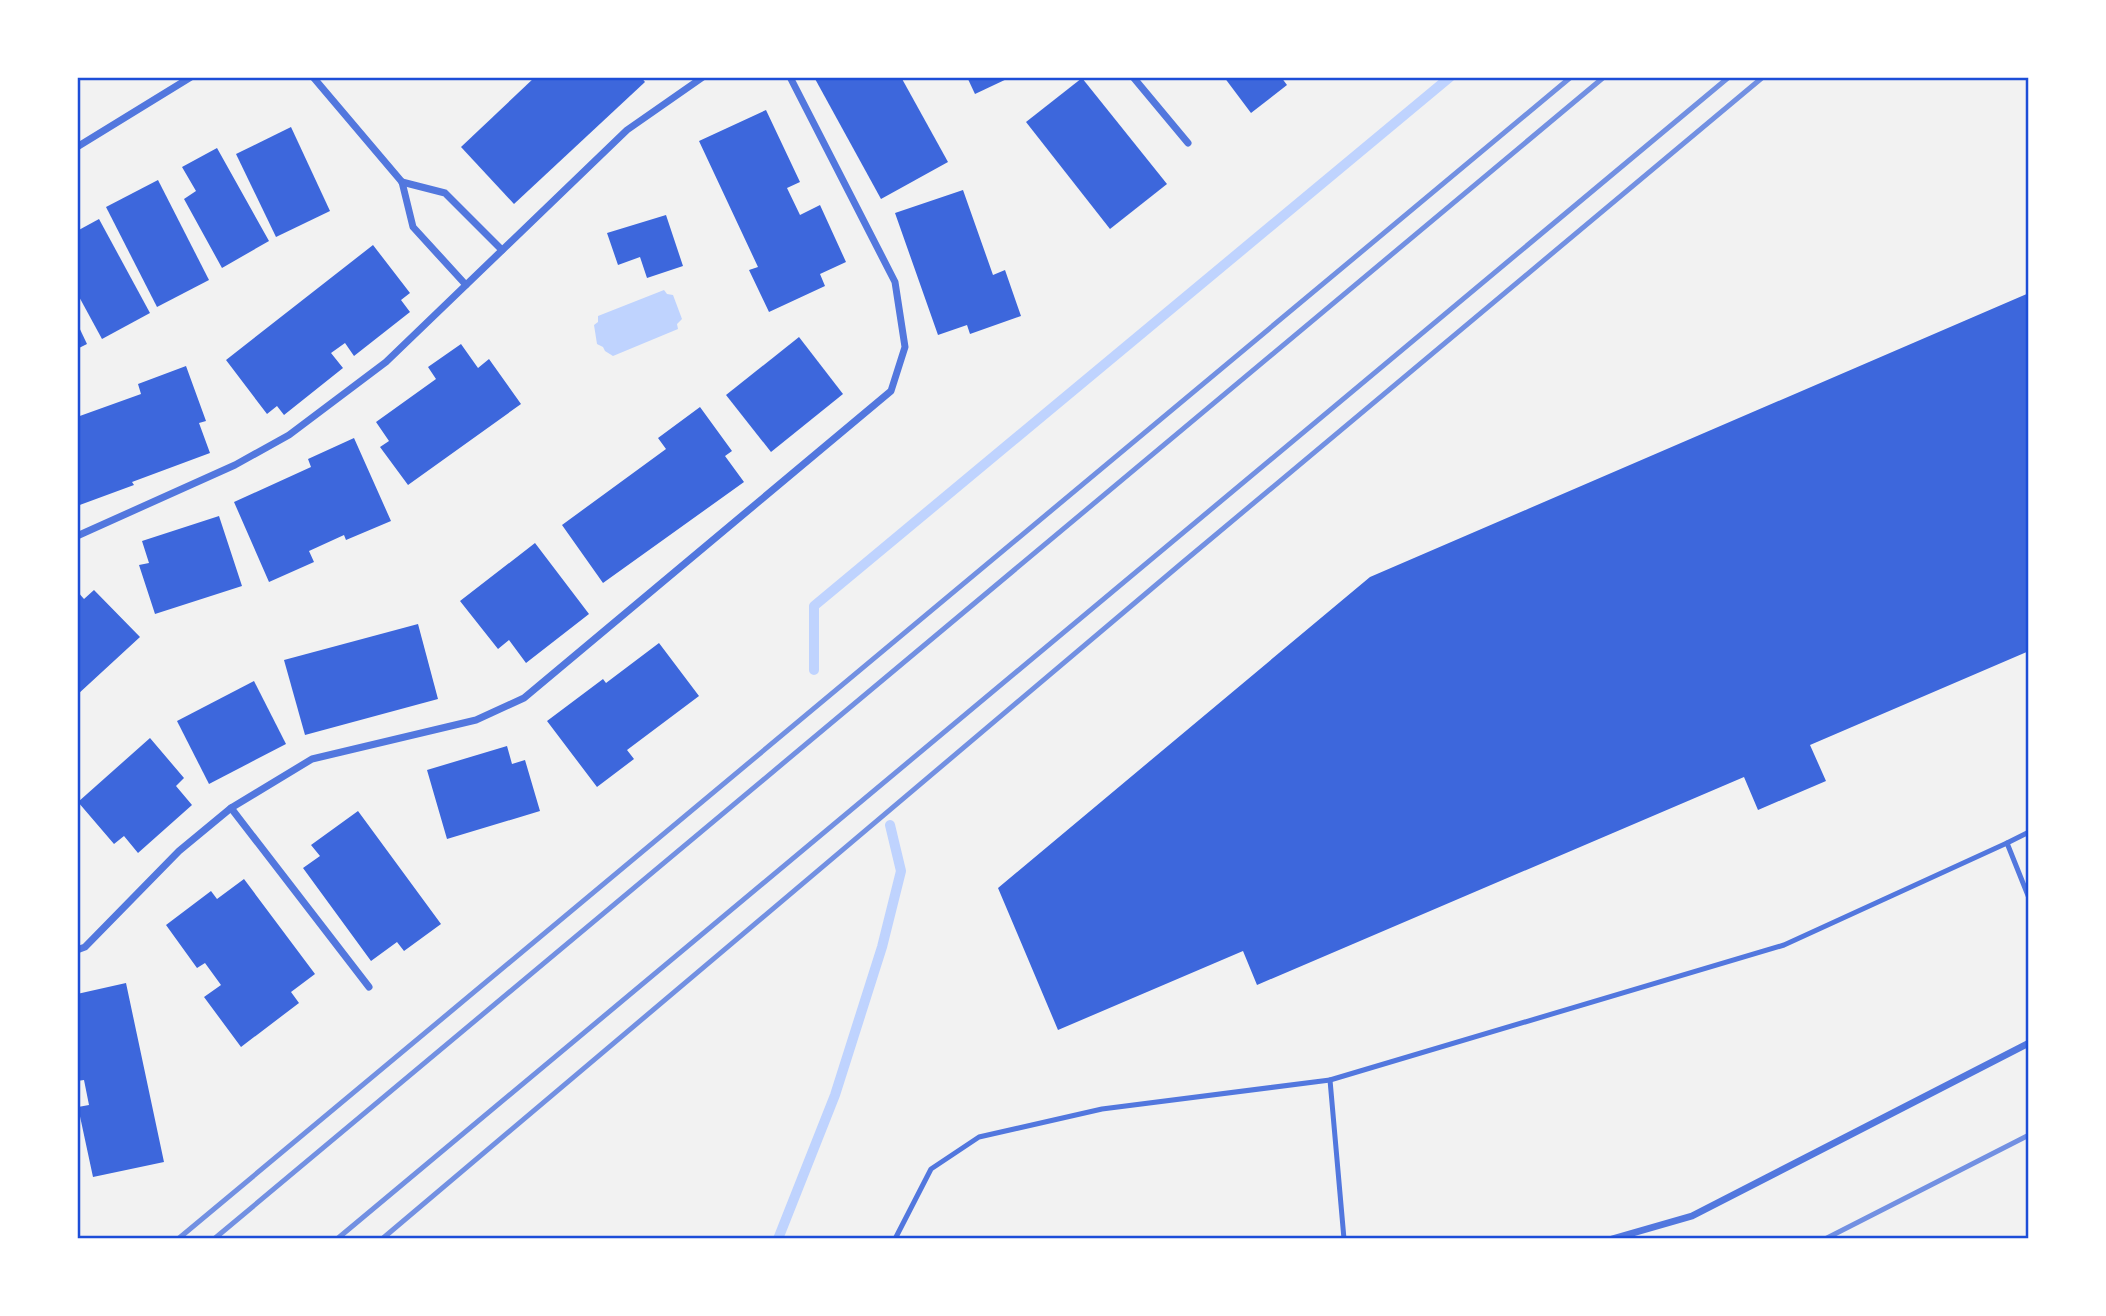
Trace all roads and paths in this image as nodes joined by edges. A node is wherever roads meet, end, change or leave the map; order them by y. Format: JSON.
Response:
{"nodes":[{"id":1,"x":191,"y":77,"type":"edge"},
{"id":2,"x":313,"y":77,"type":"edge"},
{"id":3,"x":703,"y":77,"type":"edge"},
{"id":4,"x":790,"y":77,"type":"edge"},
{"id":5,"x":1133,"y":77,"type":"edge"},
{"id":6,"x":1188,"y":143,"type":"dead end"},
{"id":7,"x":77,"y":147,"type":"edge"},
{"id":8,"x":402,"y":182,"type":"junction"},
{"id":9,"x":502,"y":250,"type":"junction"},
{"id":10,"x":466,"y":285,"type":"junction"},
{"id":11,"x":77,"y":536,"type":"edge"},
{"id":12,"x":231,"y":808,"type":"junction"},
{"id":13,"x":2029,"y":832,"type":"edge"},
{"id":14,"x":2007,"y":843,"type":"junction"},
{"id":15,"x":2029,"y":898,"type":"edge"},
{"id":16,"x":77,"y":950,"type":"edge"},
{"id":17,"x":369,"y":987,"type":"dead end"},
{"id":18,"x":2029,"y":1043,"type":"edge"},
{"id":19,"x":1330,"y":1080,"type":"junction"},
{"id":20,"x":895,"y":1239,"type":"edge"},
{"id":21,"x":1344,"y":1239,"type":"edge"},
{"id":22,"x":1612,"y":1239,"type":"edge"}],
"edges":[{"from":1,"to":7,"type":"street"},
{"from":2,"to":8,"type":"street"},
{"from":3,"to":9,"type":"street"},
{"from":4,"to":12,"type":"street"},
{"from":5,"to":6,"type":"street"},
{"from":8,"to":9,"type":"street"},
{"from":8,"to":10,"type":"street"},
{"from":9,"to":10,"type":"street"},
{"from":10,"to":11,"type":"street"},
{"from":12,"to":16,"type":"street"},
{"from":12,"to":17,"type":"street"},
{"from":13,"to":14,"type":"lane"},
{"from":14,"to":15,"type":"lane"},
{"from":14,"to":19,"type":"lane"},
{"from":18,"to":22,"type":"street"},
{"from":19,"to":20,"type":"lane"},
{"from":19,"to":21,"type":"lane"}]}
